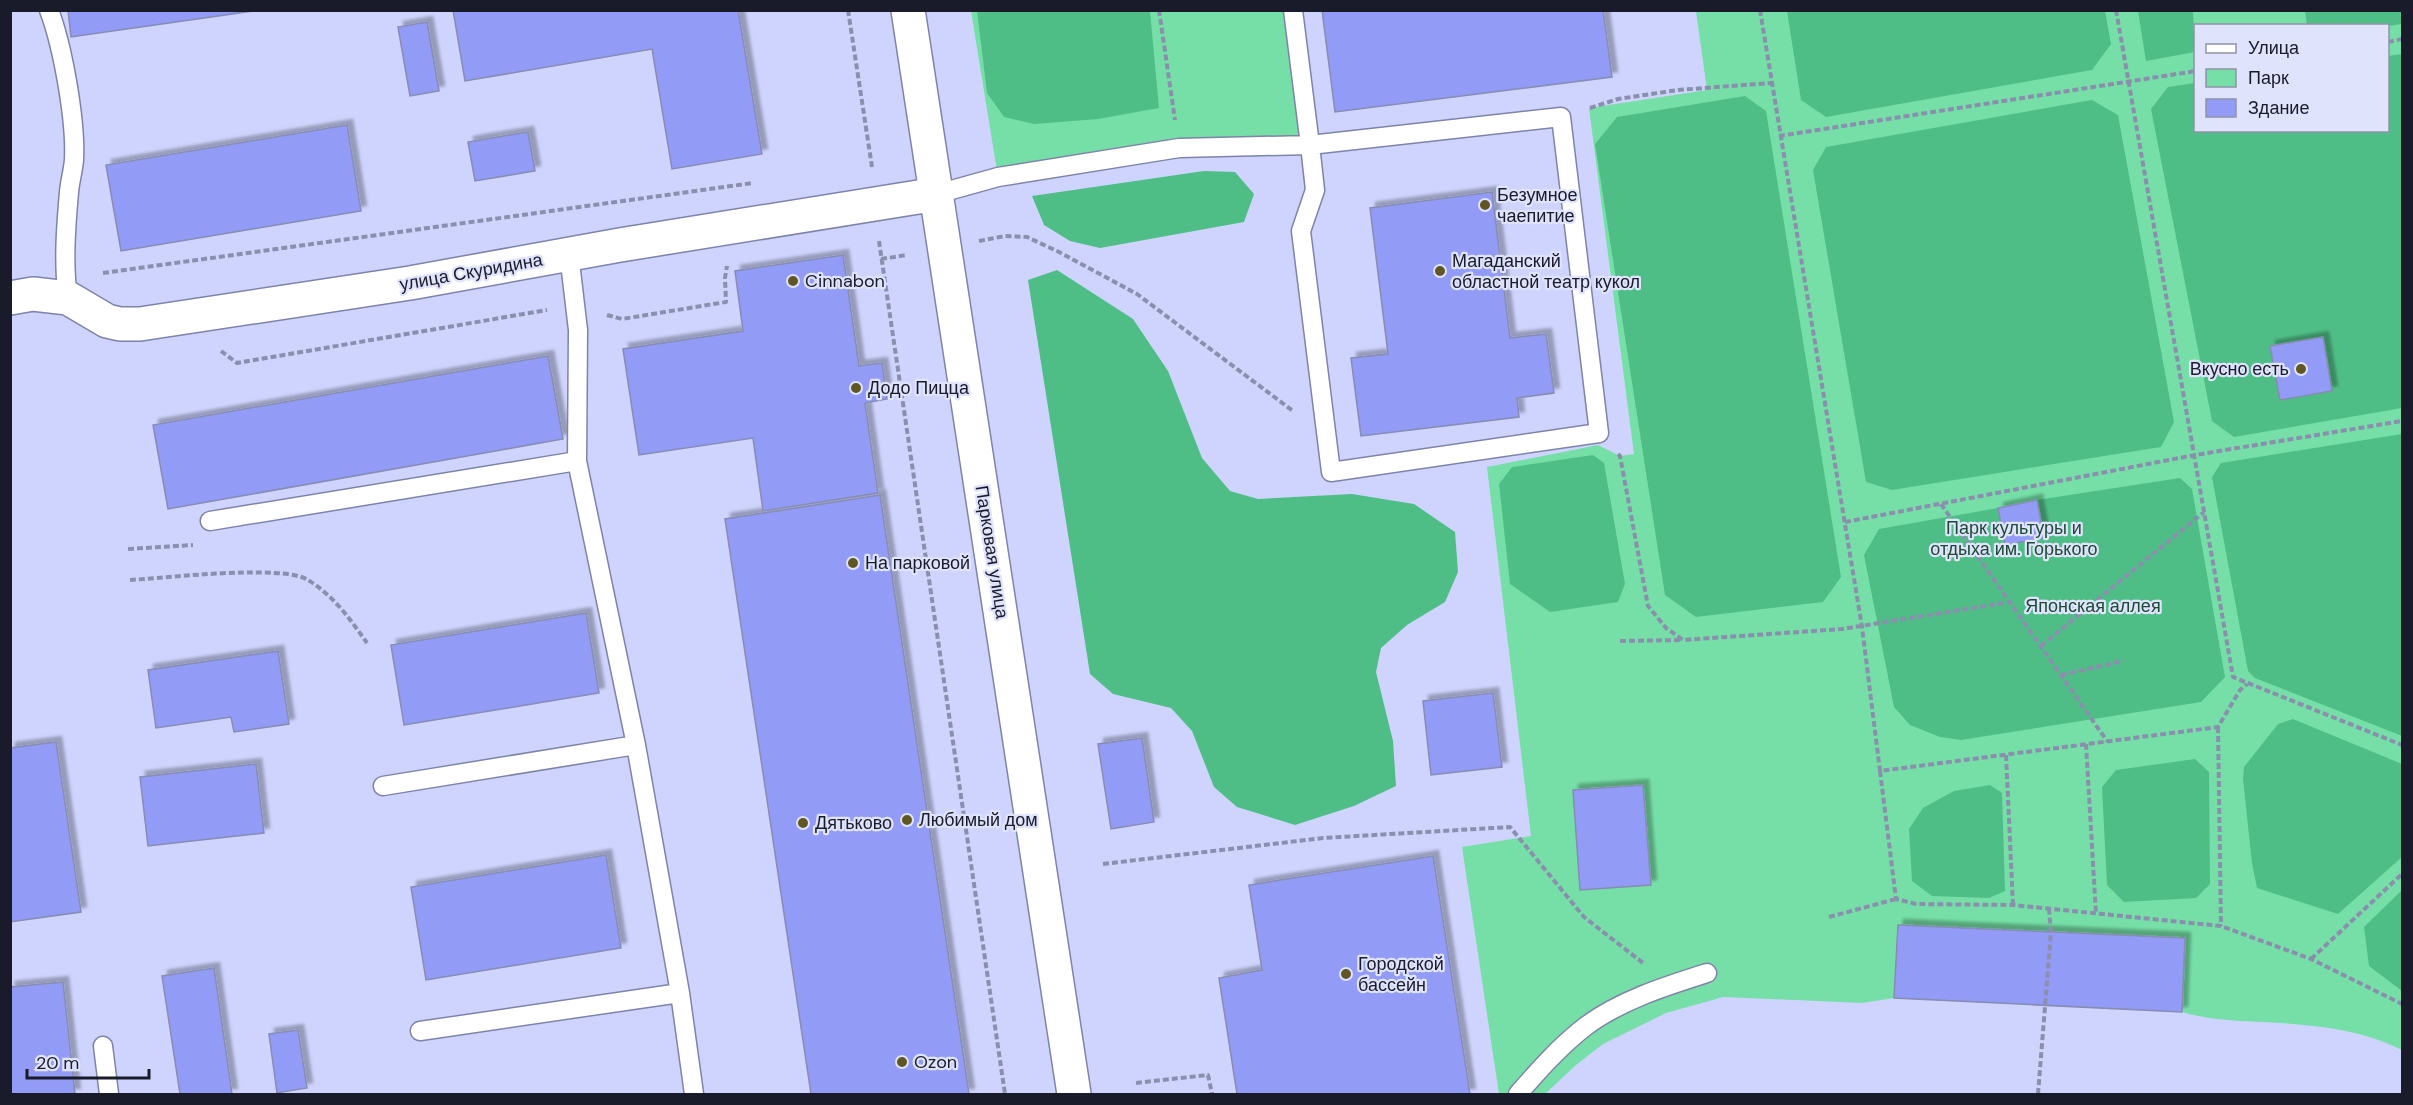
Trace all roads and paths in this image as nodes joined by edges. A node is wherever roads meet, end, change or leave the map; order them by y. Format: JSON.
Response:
{"nodes":[{"id":1,"x":49,"y":10,"type":"edge"},
{"id":2,"x":848,"y":10,"type":"edge"},
{"id":3,"x":908,"y":10,"type":"edge"},
{"id":4,"x":1159,"y":10,"type":"edge"},
{"id":5,"x":1293,"y":10,"type":"edge"},
{"id":6,"x":1760,"y":10,"type":"edge"},
{"id":7,"x":2116,"y":10,"type":"edge"},
{"id":8,"x":2194,"y":71,"type":"edge"},
{"id":9,"x":2128,"y":82,"type":"junction"},
{"id":10,"x":1771,"y":83,"type":"junction"},
{"id":11,"x":1561,"y":117,"type":"junction"},
{"id":12,"x":1779,"y":136,"type":"junction"},
{"id":13,"x":1310,"y":145,"type":"junction"},
{"id":14,"x":1179,"y":148,"type":"junction"},
{"id":15,"x":872,"y":166,"type":"junction"},
{"id":16,"x":861,"y":167,"type":"dead end"},
{"id":17,"x":758,"y":182,"type":"dead end"},
{"id":18,"x":938,"y":194,"type":"junction"},
{"id":19,"x":876,"y":205,"type":"junction"},
{"id":20,"x":868,"y":241,"type":"dead end"},
{"id":21,"x":945,"y":248,"type":"junction"},
{"id":22,"x":569,"y":255,"type":"junction"},
{"id":23,"x":881,"y":259,"type":"junction"},
{"id":24,"x":735,"y":260,"type":"dead end"},
{"id":25,"x":67,"y":288,"type":"junction"},
{"id":26,"x":10,"y":298,"type":"edge"},
{"id":27,"x":575,"y":306,"type":"junction"},
{"id":28,"x":216,"y":346,"type":"dead end"},
{"id":29,"x":2403,"y":422,"type":"edge"},
{"id":30,"x":1599,"y":433,"type":"junction"},
{"id":31,"x":1326,"y":436,"type":"junction"},
{"id":32,"x":2195,"y":455,"type":"junction"},
{"id":33,"x":577,"y":461,"type":"junction"},
{"id":34,"x":1941,"y":504,"type":"junction"},
{"id":35,"x":2205,"y":511,"type":"junction"},
{"id":36,"x":210,"y":521,"type":"joint"},
{"id":37,"x":1845,"y":522,"type":"junction"},
{"id":38,"x":128,"y":549,"type":"dead end"},
{"id":39,"x":130,"y":580,"type":"dead end"},
{"id":40,"x":2010,"y":602,"type":"junction"},
{"id":41,"x":1862,"y":627,"type":"junction"},
{"id":42,"x":1683,"y":640,"type":"junction"},
{"id":43,"x":1620,"y":641,"type":"dead end"},
{"id":44,"x":367,"y":643,"type":"dead end"},
{"id":45,"x":2041,"y":646,"type":"junction"},
{"id":46,"x":2123,"y":661,"type":"dead end"},
{"id":47,"x":2061,"y":675,"type":"junction"},
{"id":48,"x":2247,"y":684,"type":"junction"},
{"id":49,"x":2218,"y":727,"type":"junction"},
{"id":50,"x":2107,"y":741,"type":"junction"},
{"id":51,"x":2086,"y":744,"type":"junction"},
{"id":52,"x":636,"y":745,"type":"junction"},
{"id":53,"x":2403,"y":745,"type":"edge"},
{"id":54,"x":2006,"y":755,"type":"junction"},
{"id":55,"x":1880,"y":771,"type":"junction"},
{"id":56,"x":383,"y":786,"type":"dead end"},
{"id":57,"x":1102,"y":864,"type":"dead end"},
{"id":58,"x":2403,"y":874,"type":"edge"},
{"id":59,"x":1896,"y":899,"type":"junction"},
{"id":60,"x":2013,"y":905,"type":"junction"},
{"id":61,"x":2049,"y":909,"type":"junction"},
{"id":62,"x":2096,"y":914,"type":"junction"},
{"id":63,"x":1829,"y":917,"type":"dead end"},
{"id":64,"x":2221,"y":926,"type":"junction"},
{"id":65,"x":2311,"y":959,"type":"junction"},
{"id":66,"x":1707,"y":973,"type":"dead end"},
{"id":67,"x":1669,"y":984,"type":"junction"},
{"id":68,"x":681,"y":993,"type":"junction"},
{"id":69,"x":2403,"y":1004,"type":"edge"},
{"id":70,"x":420,"y":1030,"type":"dead end"},
{"id":71,"x":103,"y":1046,"type":"dead end"},
{"id":72,"x":1137,"y":1083,"type":"dead end"},
{"id":73,"x":109,"y":1095,"type":"edge"},
{"id":74,"x":694,"y":1095,"type":"edge"},
{"id":75,"x":1005,"y":1095,"type":"edge"},
{"id":76,"x":1074,"y":1095,"type":"edge"},
{"id":77,"x":1212,"y":1095,"type":"edge"},
{"id":78,"x":1518,"y":1095,"type":"edge"},
{"id":79,"x":2038,"y":1095,"type":"edge"}],
"edges":[{"from":1,"to":25,"type":"lane"},
{"from":2,"to":15,"type":"path"},
{"from":3,"to":18,"type":"street","name":"Парковая улица"},
{"from":4,"to":14,"type":"path"},
{"from":5,"to":13,"type":"lane"},
{"from":6,"to":10,"type":"path"},
{"from":7,"to":9,"type":"path"},
{"from":8,"to":9,"type":"path"},
{"from":9,"to":12,"type":"path"},
{"from":9,"to":32,"type":"path"},
{"from":10,"to":11,"type":"path"},
{"from":10,"to":12,"type":"path"},
{"from":11,"to":13,"type":"lane"},
{"from":11,"to":30,"type":"lane"},
{"from":12,"to":37,"type":"path"},
{"from":13,"to":14,"type":"lane"},
{"from":13,"to":31,"type":"lane"},
{"from":14,"to":18,"type":"lane"},
{"from":15,"to":16,"type":"path"},
{"from":15,"to":19,"type":"path"},
{"from":17,"to":25,"type":"path"},
{"from":18,"to":19,"type":"street","name":"улица Скуридина"},
{"from":18,"to":21,"type":"street","name":"Парковая улица"},
{"from":19,"to":22,"type":"street","name":"улица Скуридина"},
{"from":20,"to":23,"type":"path"},
{"from":21,"to":23,"type":"path"},
{"from":21,"to":31,"type":"path"},
{"from":21,"to":76,"type":"street","name":"Парковая улица"},
{"from":22,"to":25,"type":"street","name":"улица Скуридина"},
{"from":22,"to":27,"type":"lane"},
{"from":23,"to":75,"type":"path"},
{"from":24,"to":27,"type":"path"},
{"from":25,"to":26,"type":"street","name":"улица Скуридина"},
{"from":27,"to":28,"type":"path"},
{"from":27,"to":33,"type":"lane"},
{"from":29,"to":32,"type":"path"},
{"from":30,"to":31,"type":"lane"},
{"from":30,"to":42,"type":"path"},
{"from":32,"to":34,"type":"path"},
{"from":32,"to":35,"type":"path"},
{"from":33,"to":36,"type":"lane"},
{"from":33,"to":52,"type":"lane"},
{"from":34,"to":37,"type":"path"},
{"from":34,"to":40,"type":"path"},
{"from":35,"to":45,"type":"path"},
{"from":35,"to":48,"type":"path"},
{"from":36,"to":38,"type":"path"},
{"from":37,"to":41,"type":"path"},
{"from":39,"to":44,"type":"path"},
{"from":40,"to":41,"type":"path"},
{"from":40,"to":45,"type":"path"},
{"from":41,"to":42,"type":"path"},
{"from":41,"to":55,"type":"path"},
{"from":42,"to":43,"type":"path"},
{"from":45,"to":47,"type":"path"},
{"from":46,"to":47,"type":"path"},
{"from":47,"to":50,"type":"path"},
{"from":48,"to":49,"type":"path"},
{"from":48,"to":53,"type":"path"},
{"from":49,"to":50,"type":"path"},
{"from":49,"to":64,"type":"path"},
{"from":50,"to":51,"type":"path"},
{"from":51,"to":54,"type":"path"},
{"from":51,"to":62,"type":"path"},
{"from":52,"to":56,"type":"lane"},
{"from":52,"to":68,"type":"lane"},
{"from":54,"to":55,"type":"path"},
{"from":54,"to":60,"type":"path"},
{"from":55,"to":59,"type":"path"},
{"from":57,"to":67,"type":"path"},
{"from":58,"to":65,"type":"path"},
{"from":59,"to":60,"type":"path"},
{"from":59,"to":63,"type":"path"},
{"from":60,"to":61,"type":"path"},
{"from":61,"to":62,"type":"path"},
{"from":61,"to":79,"type":"path"},
{"from":62,"to":64,"type":"path"},
{"from":64,"to":65,"type":"path"},
{"from":65,"to":69,"type":"path"},
{"from":66,"to":67,"type":"lane"},
{"from":67,"to":78,"type":"lane"},
{"from":68,"to":70,"type":"lane"},
{"from":68,"to":74,"type":"lane"},
{"from":71,"to":73,"type":"lane"},
{"from":72,"to":77,"type":"path"}]}
